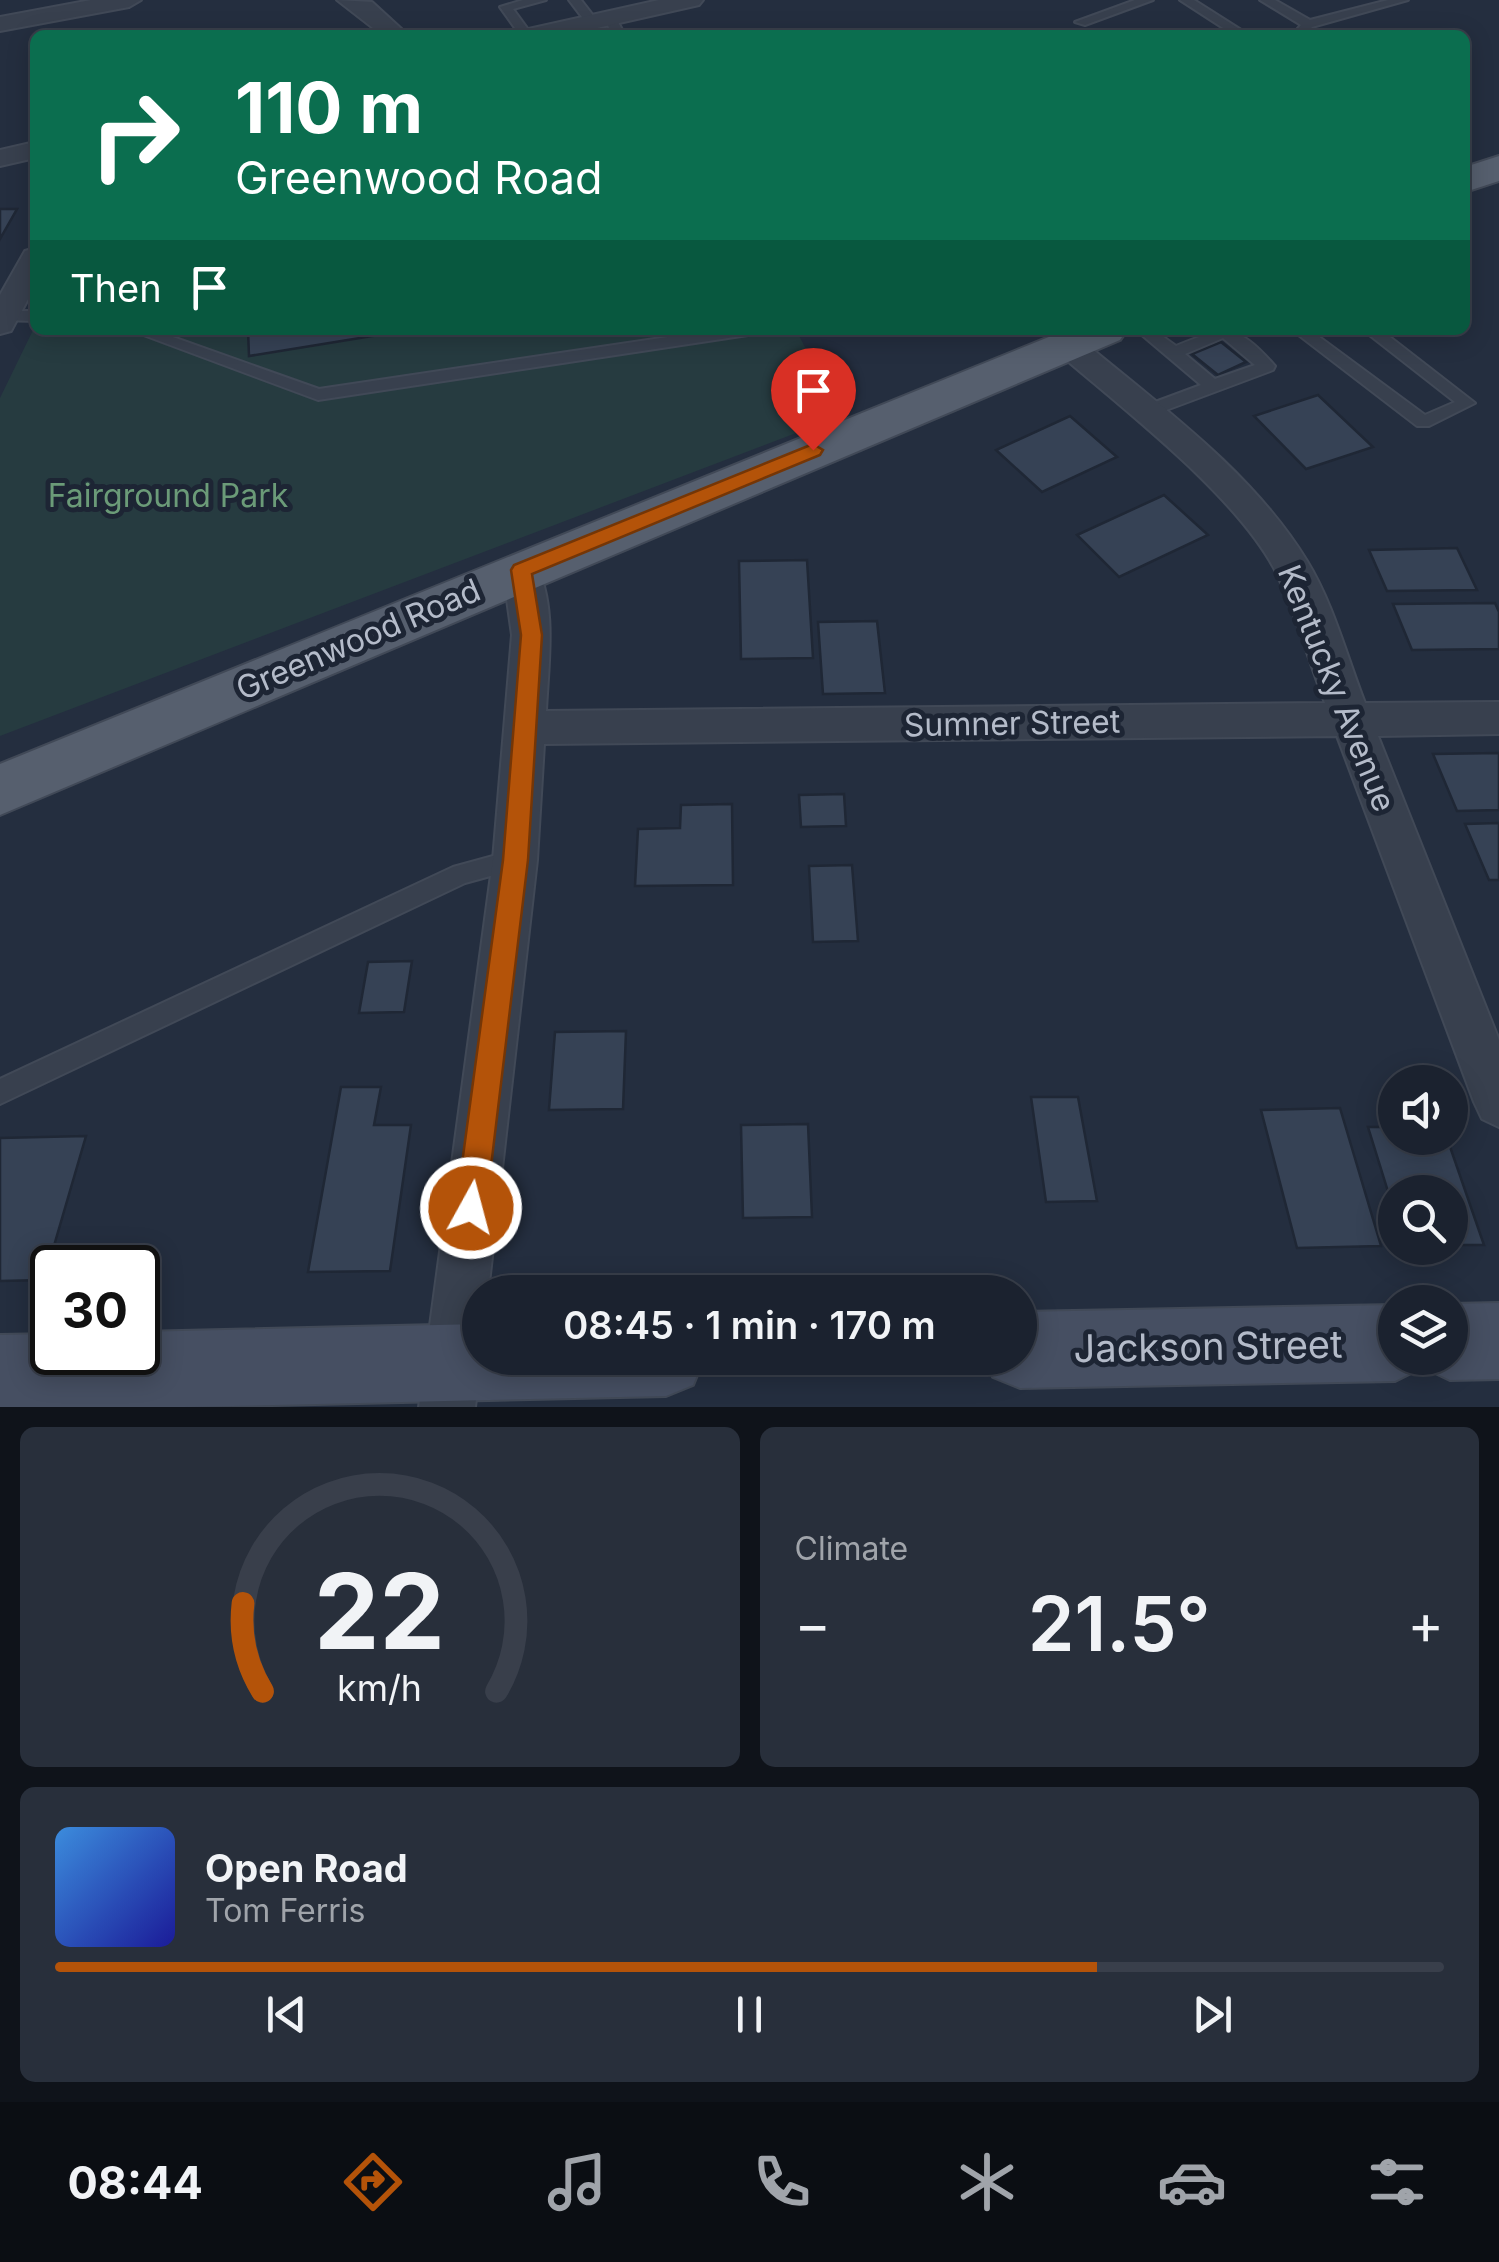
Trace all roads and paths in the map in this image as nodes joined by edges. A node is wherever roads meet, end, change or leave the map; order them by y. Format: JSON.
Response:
{"nodes":[{"id":1,"x":128,"y":0,"type":"edge"},
{"id":2,"x":540,"y":0,"type":"edge"},
{"id":3,"x":575,"y":0,"type":"edge"},
{"id":4,"x":691,"y":0,"type":"edge"},
{"id":5,"x":1147,"y":0,"type":"edge"},
{"id":6,"x":1186,"y":0,"type":"edge"},
{"id":7,"x":1266,"y":0,"type":"edge"},
{"id":8,"x":1402,"y":0,"type":"edge"},
{"id":9,"x":362,"y":2,"type":"edge"},
{"id":10,"x":1081,"y":22,"type":"dead end"},
{"id":11,"x":0,"y":24,"type":"edge"},
{"id":12,"x":1308,"y":24,"type":"junction"},
{"id":13,"x":607,"y":25,"type":"edge"},
{"id":14,"x":391,"y":30,"type":"edge"},
{"id":15,"x":525,"y":30,"type":"edge"},
{"id":16,"x":568,"y":30,"type":"edge"},
{"id":17,"x":1236,"y":30,"type":"edge"},
{"id":18,"x":1303,"y":30,"type":"edge"},
{"id":19,"x":30,"y":151,"type":"edge"},
{"id":20,"x":0,"y":158,"type":"edge"},
{"id":21,"x":1499,"y":167,"type":"edge"},
{"id":22,"x":1470,"y":179,"type":"edge"},
{"id":23,"x":30,"y":272,"type":"edge"},
{"id":24,"x":13,"y":319,"type":"edge"},
{"id":25,"x":152,"y":335,"type":"edge"},
{"id":26,"x":714,"y":335,"type":"edge"},
{"id":27,"x":1151,"y":335,"type":"edge"},
{"id":28,"x":1214,"y":335,"type":"edge"},
{"id":29,"x":1228,"y":335,"type":"edge"},
{"id":30,"x":1307,"y":335,"type":"edge"},
{"id":31,"x":1378,"y":335,"type":"edge"},
{"id":32,"x":1087,"y":338,"type":"edge"},
{"id":33,"x":1174,"y":353,"type":"junction"},
{"id":34,"x":1213,"y":386,"type":"junction"},
{"id":35,"x":1145,"y":412,"type":"junction"},
{"id":36,"x":521,"y":570,"type":"junction"},
{"id":37,"x":1499,"y":718,"type":"edge"},
{"id":38,"x":1353,"y":719,"type":"junction"},
{"id":39,"x":525,"y":728,"type":"junction"},
{"id":40,"x":0,"y":790,"type":"edge"},
{"id":41,"x":515,"y":860,"type":"junction"},
{"id":42,"x":0,"y":1092,"type":"edge"},
{"id":43,"x":1499,"y":1102,"type":"edge"},
{"id":44,"x":1499,"y":1340,"type":"edge"},
{"id":45,"x":1468,"y":1341,"type":"edge"},
{"id":46,"x":1378,"y":1343,"type":"edge"},
{"id":47,"x":1037,"y":1350,"type":"edge"},
{"id":48,"x":0,"y":1373,"type":"edge"},
{"id":49,"x":524,"y":1375,"type":"edge"},
{"id":50,"x":449,"y":1384,"type":"edge"}],
"edges":[{"from":1,"to":11,"type":"street"},
{"from":2,"to":15,"type":"lane"},
{"from":3,"to":13,"type":"lane"},
{"from":4,"to":13,"type":"street"},
{"from":5,"to":10,"type":"lane"},
{"from":6,"to":17,"type":"lane"},
{"from":7,"to":12,"type":"lane"},
{"from":8,"to":12,"type":"lane"},
{"from":9,"to":14,"type":"street"},
{"from":12,"to":18,"type":"lane"},
{"from":13,"to":16,"type":"street"},
{"from":19,"to":20,"type":"street"},
{"from":21,"to":22,"type":"main road"},
{"from":23,"to":24,"type":"street"},
{"from":25,"to":26,"type":"lane"},
{"from":27,"to":33,"type":"lane"},
{"from":28,"to":33,"type":"lane"},
{"from":29,"to":34,"type":"lane"},
{"from":30,"to":31,"type":"lane"},
{"from":32,"to":35,"type":"street","name":"Kentucky Avenue"},
{"from":32,"to":36,"type":"main road","name":"Greenwood Road"},
{"from":33,"to":34,"type":"lane"},
{"from":34,"to":35,"type":"lane"},
{"from":35,"to":38,"type":"street","name":"Kentucky Avenue"},
{"from":36,"to":39,"type":"street"},
{"from":36,"to":40,"type":"main road","name":"Greenwood Road"},
{"from":37,"to":38,"type":"street","name":"Sumner Street"},
{"from":38,"to":39,"type":"street","name":"Sumner Street"},
{"from":38,"to":43,"type":"street","name":"Kentucky Avenue"},
{"from":39,"to":41,"type":"street"},
{"from":41,"to":42,"type":"lane"},
{"from":41,"to":50,"type":"street"},
{"from":44,"to":45,"type":"street"},
{"from":46,"to":47,"type":"street","name":"Jackson Street"},
{"from":48,"to":50,"type":"street"},
{"from":49,"to":50,"type":"street"}]}
